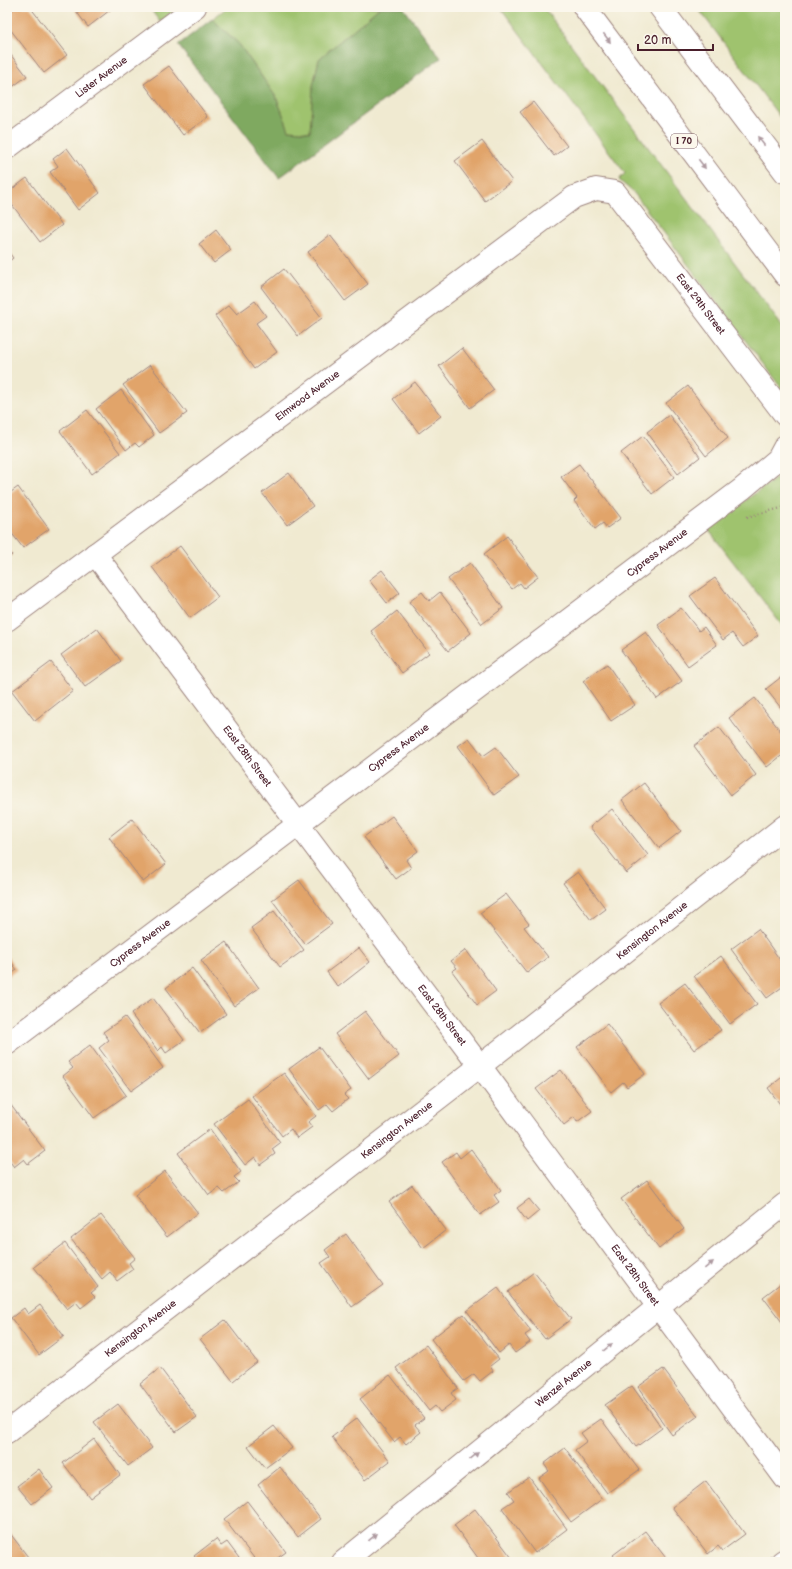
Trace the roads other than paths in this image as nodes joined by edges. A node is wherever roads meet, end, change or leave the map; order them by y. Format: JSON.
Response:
{"nodes":[{"id":1,"x":196,"y":7,"type":"edge"},
{"id":2,"x":584,"y":7,"type":"edge"},
{"id":3,"x":660,"y":7,"type":"edge"},
{"id":4,"x":7,"y":148,"type":"edge"},
{"id":5,"x":785,"y":172,"type":"edge"},
{"id":6,"x":615,"y":192,"type":"joint"},
{"id":7,"x":785,"y":275,"type":"edge"},
{"id":8,"x":785,"y":415,"type":"edge"},
{"id":9,"x":785,"y":446,"type":"edge"},
{"id":10,"x":95,"y":554,"type":"junction"},
{"id":11,"x":7,"y":620,"type":"edge"},
{"id":12,"x":299,"y":824,"type":"junction"},
{"id":13,"x":785,"y":826,"type":"edge"},
{"id":14,"x":7,"y":1044,"type":"edge"},
{"id":15,"x":480,"y":1066,"type":"junction"},
{"id":16,"x":785,"y":1204,"type":"edge"},
{"id":17,"x":659,"y":1306,"type":"junction"},
{"id":18,"x":7,"y":1432,"type":"edge"},
{"id":19,"x":785,"y":1478,"type":"edge"},
{"id":20,"x":785,"y":1560,"type":"edge"},
{"id":21,"x":343,"y":1562,"type":"edge"},
{"id":22,"x":782,"y":1562,"type":"edge"}],
"edges":[{"from":1,"to":4,"type":"main road","name":"Lister Avenue"},
{"from":2,"to":7,"type":"main road","number":"I 70","one_way":true},
{"from":5,"to":3,"type":"main road","one_way":true},
{"from":6,"to":8,"type":"main road","name":"East 29th Street"},
{"from":6,"to":10,"type":"main road","name":"Elmwood Avenue"},
{"from":9,"to":12,"type":"main road","name":"Cypress Avenue"},
{"from":10,"to":11,"type":"main road","name":"Elmwood Avenue"},
{"from":10,"to":12,"type":"main road","name":"East 28th Street"},
{"from":12,"to":14,"type":"main road","name":"Cypress Avenue"},
{"from":12,"to":15,"type":"main road","name":"East 28th Street"},
{"from":13,"to":15,"type":"main road","name":"Kensington Avenue"},
{"from":15,"to":17,"type":"main road","name":"East 28th Street"},
{"from":15,"to":18,"type":"main road","name":"Kensington Avenue"},
{"from":17,"to":16,"type":"main road","name":"Wenzel Avenue","one_way":true},
{"from":17,"to":19,"type":"main road","name":"East 28th Street"},
{"from":21,"to":17,"type":"main road","name":"Wenzel Avenue","one_way":true},
{"from":20,"to":22,"type":"main road"}]}
